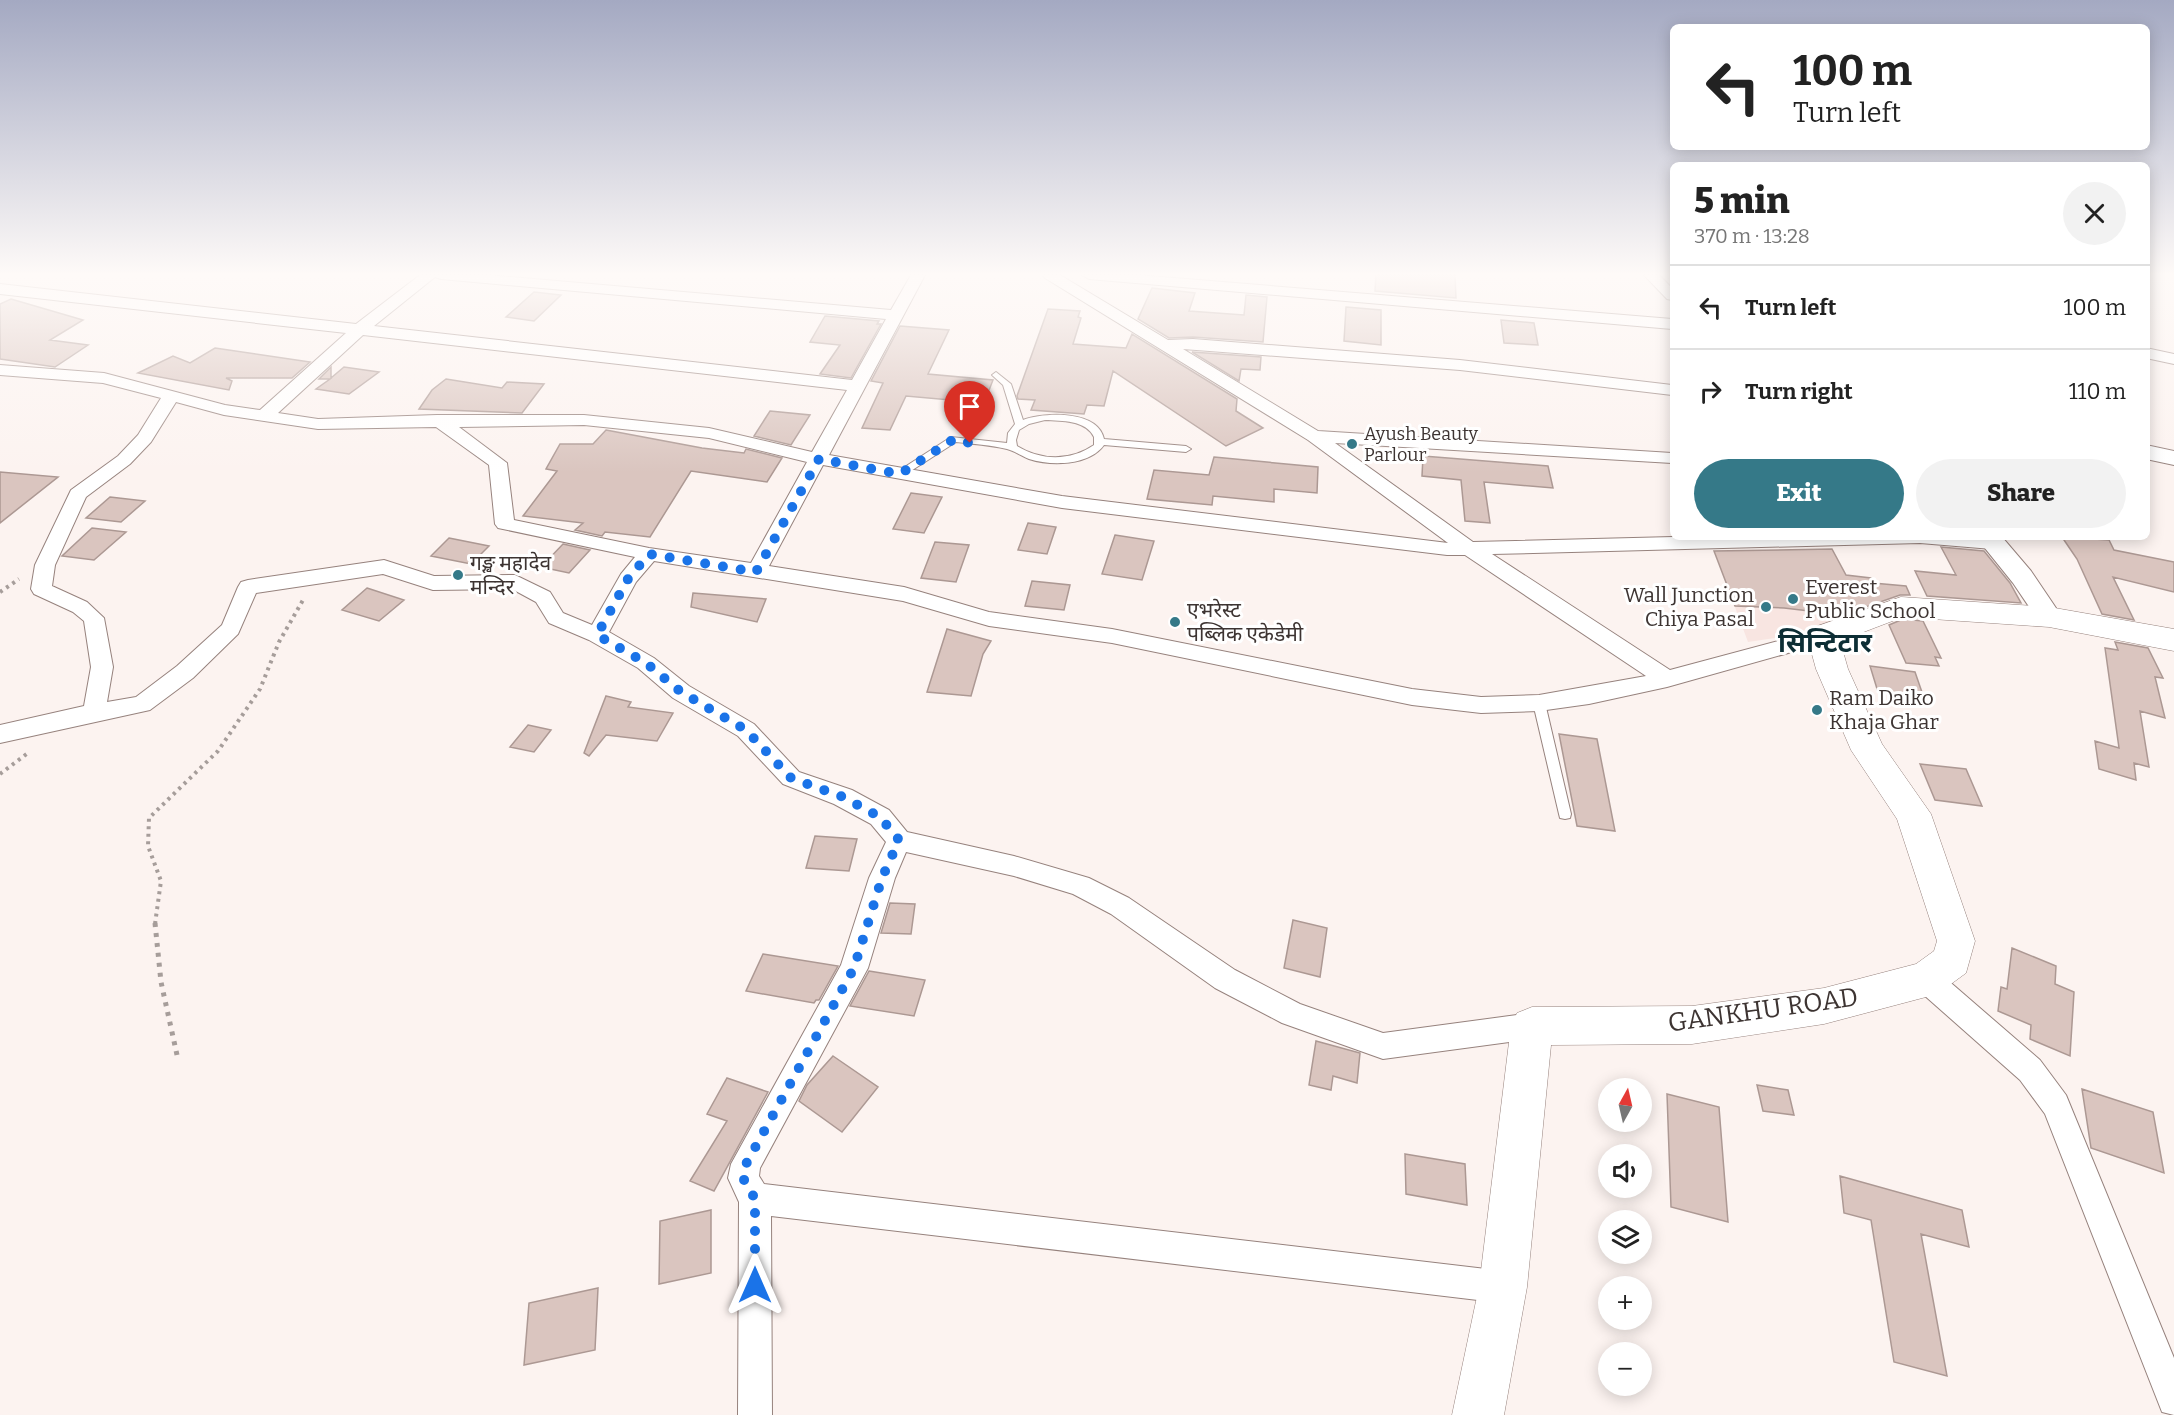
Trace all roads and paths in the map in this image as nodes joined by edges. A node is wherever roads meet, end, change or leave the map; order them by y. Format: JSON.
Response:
{"nodes":[{"id":1,"x":347,"y":341,"type":"edge"},
{"id":2,"x":449,"y":341,"type":"edge"},
{"id":3,"x":882,"y":341,"type":"edge"},
{"id":4,"x":1162,"y":341,"type":"edge"},
{"id":5,"x":1169,"y":345,"type":"junction"},
{"id":6,"x":2150,"y":354,"type":"edge"},
{"id":7,"x":2174,"y":359,"type":"edge"},
{"id":8,"x":0,"y":370,"type":"edge"},
{"id":9,"x":996,"y":375,"type":"dead end"},
{"id":10,"x":859,"y":386,"type":"junction"},
{"id":11,"x":1670,"y":390,"type":"edge"},
{"id":12,"x":172,"y":396,"type":"junction"},
{"id":13,"x":264,"y":416,"type":"junction"},
{"id":14,"x":438,"y":420,"type":"junction"},
{"id":15,"x":1020,"y":424,"type":"junction"},
{"id":16,"x":1314,"y":436,"type":"junction"},
{"id":17,"x":1100,"y":442,"type":"junction"},
{"id":18,"x":1014,"y":447,"type":"junction"},
{"id":19,"x":1186,"y":449,"type":"dead end"},
{"id":20,"x":2150,"y":453,"type":"edge"},
{"id":21,"x":1670,"y":458,"type":"edge"},
{"id":22,"x":2174,"y":458,"type":"edge"},
{"id":23,"x":819,"y":459,"type":"junction"},
{"id":24,"x":900,"y":474,"type":"junction"},
{"id":25,"x":1804,"y":540,"type":"edge"},
{"id":26,"x":1990,"y":540,"type":"edge"},
{"id":27,"x":1470,"y":549,"type":"junction"},
{"id":28,"x":649,"y":554,"type":"junction"},
{"id":29,"x":756,"y":572,"type":"junction"},
{"id":30,"x":317,"y":575,"type":"junction"},
{"id":31,"x":2049,"y":617,"type":"junction"},
{"id":32,"x":597,"y":635,"type":"junction"},
{"id":33,"x":1823,"y":636,"type":"junction"},
{"id":34,"x":2174,"y":640,"type":"edge"},
{"id":35,"x":1667,"y":680,"type":"junction"},
{"id":36,"x":1539,"y":703,"type":"junction"},
{"id":37,"x":94,"y":712,"type":"junction"},
{"id":38,"x":0,"y":734,"type":"edge"},
{"id":39,"x":1565,"y":814,"type":"dead end"},
{"id":40,"x":899,"y":840,"type":"junction"},
{"id":41,"x":1926,"y":980,"type":"junction"},
{"id":42,"x":1532,"y":1026,"type":"junction"},
{"id":43,"x":177,"y":1055,"type":"dead end"},
{"id":44,"x":755,"y":1199,"type":"junction"},
{"id":45,"x":1503,"y":1287,"type":"junction"},
{"id":46,"x":2174,"y":1400,"type":"edge"},
{"id":47,"x":755,"y":1415,"type":"edge"},
{"id":48,"x":1478,"y":1415,"type":"edge"}],
"edges":[{"from":1,"to":13,"type":"street"},
{"from":2,"to":10,"type":"street"},
{"from":3,"to":10,"type":"street"},
{"from":4,"to":5,"type":"street"},
{"from":5,"to":11,"type":"street"},
{"from":5,"to":16,"type":"street"},
{"from":6,"to":7,"type":"street"},
{"from":8,"to":12,"type":"street"},
{"from":9,"to":15,"type":"lane"},
{"from":10,"to":23,"type":"street"},
{"from":12,"to":13,"type":"street"},
{"from":12,"to":37,"type":"street"},
{"from":13,"to":14,"type":"street"},
{"from":14,"to":23,"type":"street"},
{"from":14,"to":28,"type":"street"},
{"from":15,"to":17,"type":"lane"},
{"from":15,"to":18,"type":"lane"},
{"from":16,"to":21,"type":"street"},
{"from":16,"to":27,"type":"street"},
{"from":17,"to":18,"type":"lane"},
{"from":17,"to":19,"type":"lane"},
{"from":18,"to":24,"type":"lane"},
{"from":20,"to":22,"type":"street"},
{"from":23,"to":24,"type":"street"},
{"from":23,"to":29,"type":"street"},
{"from":24,"to":27,"type":"street"},
{"from":25,"to":27,"type":"street"},
{"from":26,"to":31,"type":"street"},
{"from":27,"to":35,"type":"street"},
{"from":28,"to":29,"type":"street"},
{"from":28,"to":32,"type":"street"},
{"from":29,"to":36,"type":"street"},
{"from":30,"to":32,"type":"street"},
{"from":30,"to":37,"type":"street"},
{"from":30,"to":43,"type":"path"},
{"from":31,"to":33,"type":"main road"},
{"from":31,"to":34,"type":"main road"},
{"from":32,"to":40,"type":"street"},
{"from":33,"to":35,"type":"street"},
{"from":33,"to":41,"type":"main road","name":"GANKHU ROAD"},
{"from":35,"to":36,"type":"street"},
{"from":36,"to":39,"type":"lane"},
{"from":37,"to":38,"type":"street"},
{"from":40,"to":42,"type":"street"},
{"from":40,"to":44,"type":"street"},
{"from":41,"to":42,"type":"main road","name":"GANKHU ROAD"},
{"from":41,"to":46,"type":"street"},
{"from":42,"to":45,"type":"main road"},
{"from":44,"to":45,"type":"street"},
{"from":44,"to":47,"type":"street"},
{"from":45,"to":48,"type":"main road"}]}
